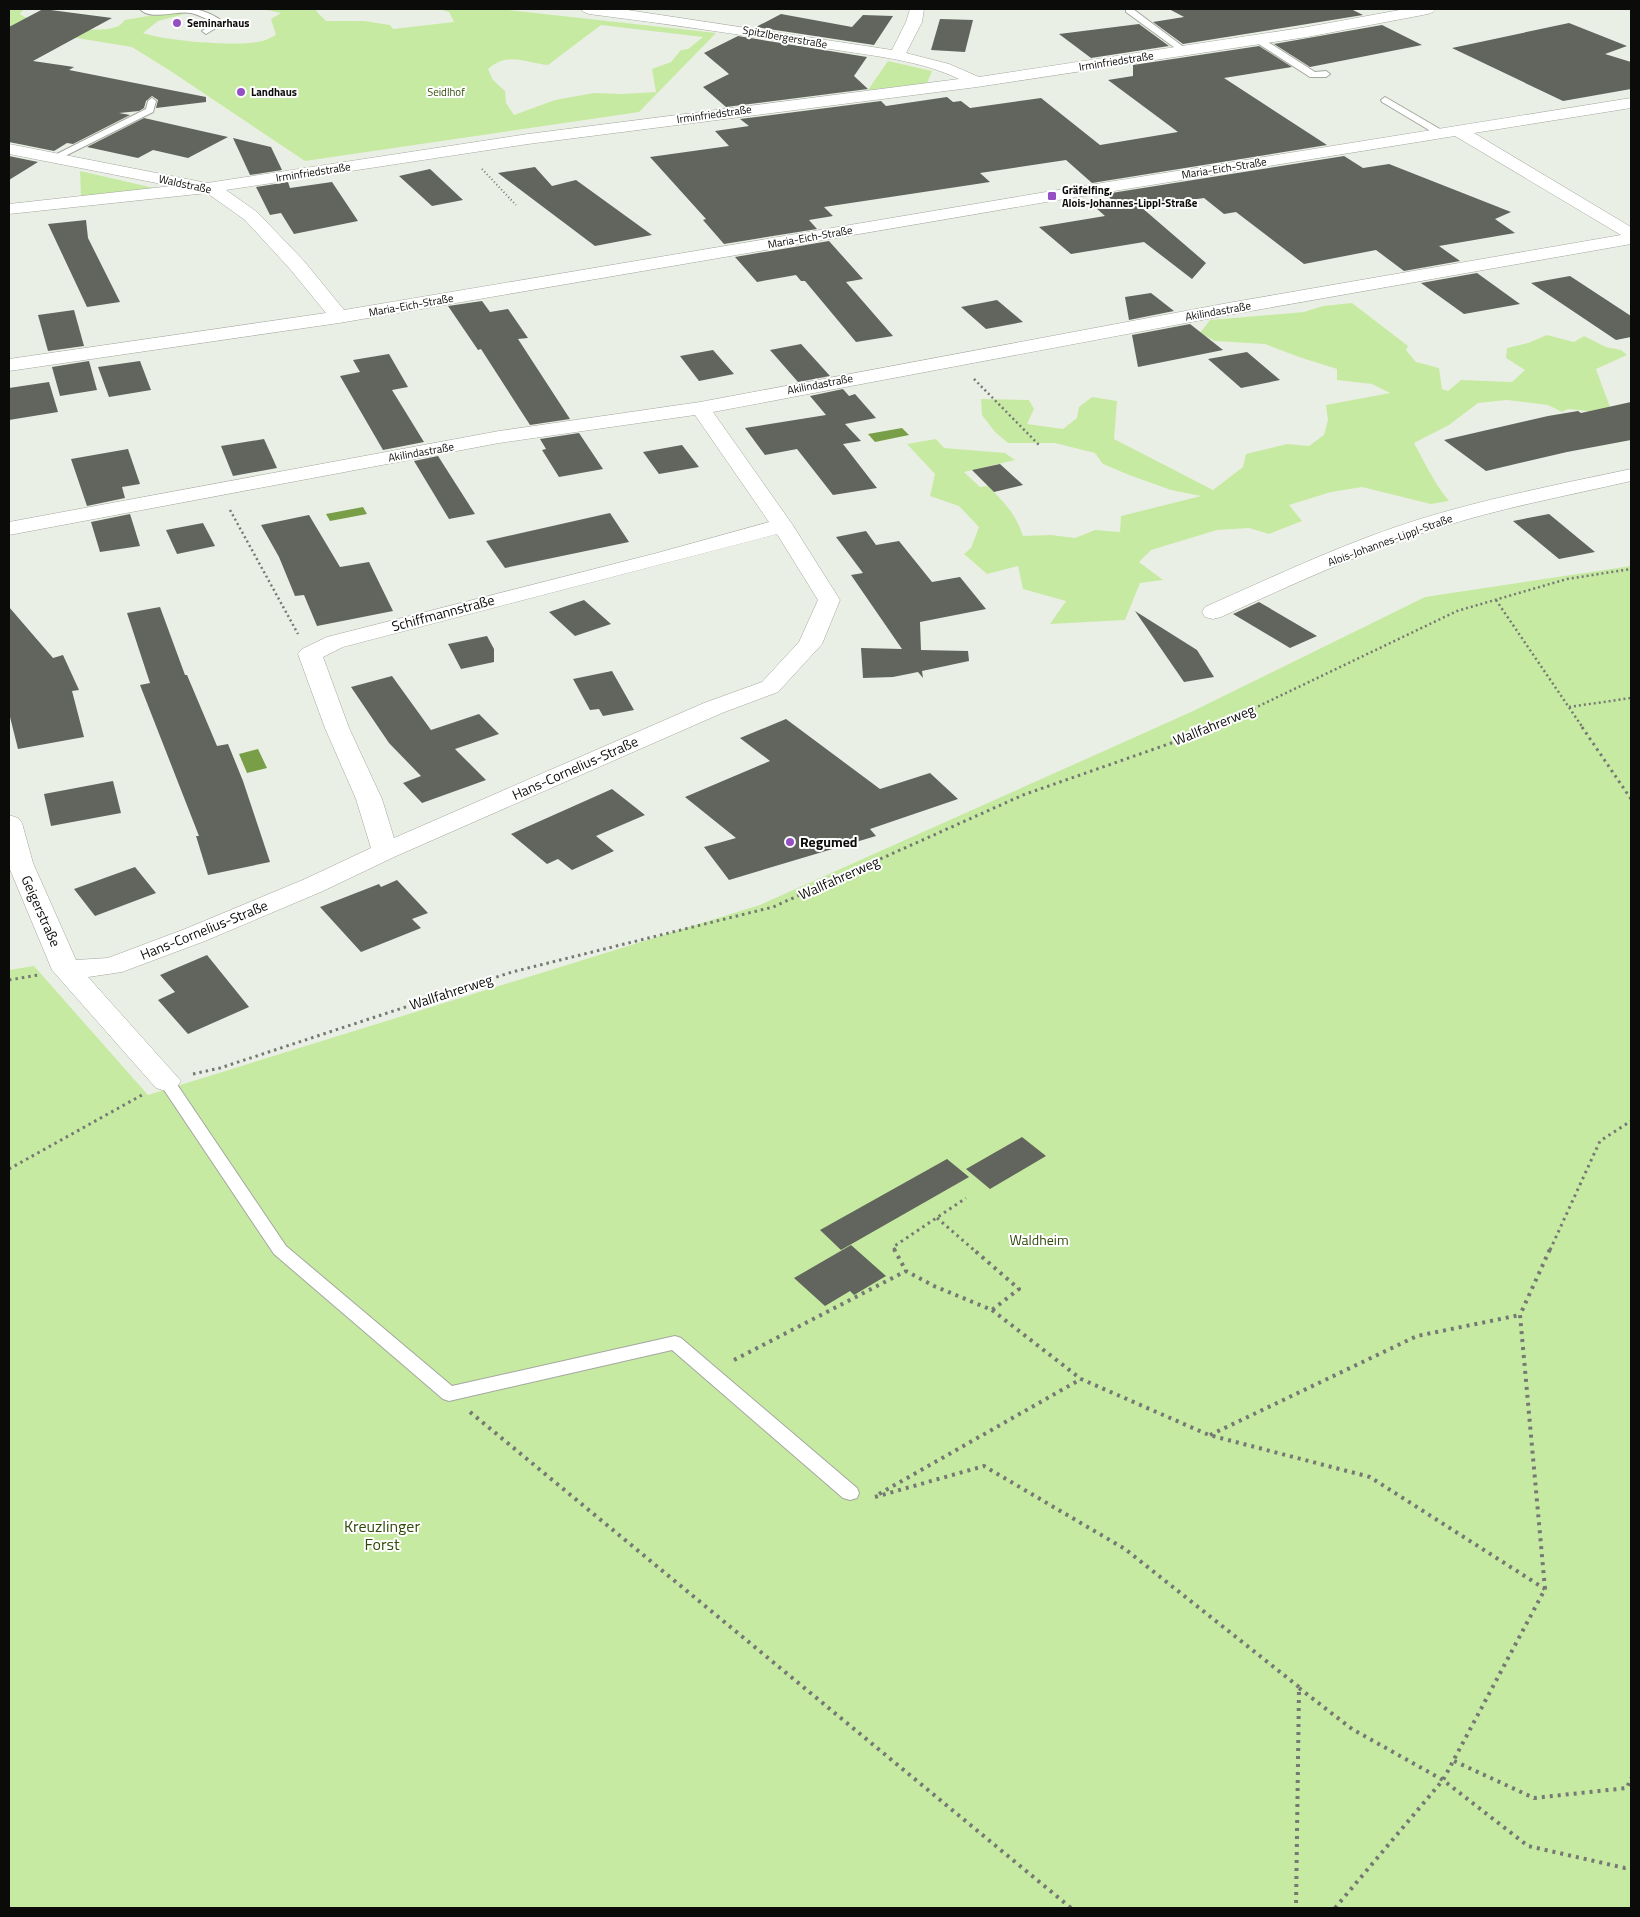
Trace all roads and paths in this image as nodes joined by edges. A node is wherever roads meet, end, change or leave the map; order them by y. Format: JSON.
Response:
{"nodes":[{"id":1,"x":144,"y":9,"type":"edge"},
{"id":2,"x":589,"y":9,"type":"edge"},
{"id":3,"x":917,"y":9,"type":"edge"},
{"id":4,"x":1129,"y":10,"type":"dead end"},
{"id":5,"x":1423,"y":10,"type":"edge"},
{"id":6,"x":206,"y":31,"type":"dead end"},
{"id":7,"x":1257,"y":40,"type":"junction"},
{"id":8,"x":1185,"y":50,"type":"junction"},
{"id":9,"x":897,"y":56,"type":"junction"},
{"id":10,"x":1326,"y":74,"type":"dead end"},
{"id":11,"x":977,"y":82,"type":"junction"},
{"id":12,"x":1386,"y":100,"type":"dead end"},
{"id":13,"x":152,"y":101,"type":"dead end"},
{"id":14,"x":1631,"y":103,"type":"edge"},
{"id":15,"x":1450,"y":132,"type":"junction"},
{"id":16,"x":9,"y":149,"type":"edge"},
{"id":17,"x":463,"y":149,"type":"junction"},
{"id":18,"x":54,"y":158,"type":"junction"},
{"id":19,"x":205,"y":188,"type":"junction"},
{"id":20,"x":516,"y":204,"type":"dead end"},
{"id":21,"x":9,"y":210,"type":"edge"},
{"id":22,"x":1631,"y":234,"type":"edge"},
{"id":23,"x":1631,"y":239,"type":"edge"},
{"id":24,"x":338,"y":318,"type":"junction"},
{"id":25,"x":954,"y":359,"type":"junction"},
{"id":26,"x":9,"y":365,"type":"edge"},
{"id":27,"x":700,"y":408,"type":"junction"},
{"id":28,"x":1040,"y":446,"type":"dead end"},
{"id":29,"x":1631,"y":475,"type":"edge"},
{"id":30,"x":219,"y":489,"type":"junction"},
{"id":31,"x":781,"y":524,"type":"junction"},
{"id":32,"x":9,"y":528,"type":"edge"},
{"id":33,"x":1631,"y":569,"type":"edge"},
{"id":34,"x":1496,"y":600,"type":"junction"},
{"id":35,"x":1213,"y":612,"type":"dead end"},
{"id":36,"x":310,"y":654,"type":"junction"},
{"id":37,"x":1631,"y":698,"type":"edge"},
{"id":38,"x":1569,"y":707,"type":"junction"},
{"id":39,"x":1631,"y":799,"type":"edge"},
{"id":40,"x":9,"y":823,"type":"edge"},
{"id":41,"x":385,"y":850,"type":"junction"},
{"id":42,"x":66,"y":970,"type":"junction"},
{"id":43,"x":166,"y":1081,"type":"junction"},
{"id":44,"x":1631,"y":1121,"type":"edge"},
{"id":45,"x":9,"y":1169,"type":"edge"},
{"id":46,"x":966,"y":1198,"type":"dead end"},
{"id":47,"x":937,"y":1218,"type":"junction"},
{"id":48,"x":906,"y":1271,"type":"junction"},
{"id":49,"x":992,"y":1310,"type":"junction"},
{"id":50,"x":1520,"y":1315,"type":"junction"},
{"id":51,"x":714,"y":1377,"type":"junction"},
{"id":52,"x":1081,"y":1379,"type":"junction"},
{"id":53,"x":449,"y":1394,"type":"junction"},
{"id":54,"x":1209,"y":1435,"type":"junction"},
{"id":55,"x":850,"y":1493,"type":"joint"},
{"id":56,"x":875,"y":1497,"type":"junction"},
{"id":57,"x":1545,"y":1589,"type":"junction"},
{"id":58,"x":1299,"y":1687,"type":"junction"},
{"id":59,"x":1454,"y":1760,"type":"junction"},
{"id":60,"x":1631,"y":1778,"type":"edge"},
{"id":61,"x":1443,"y":1780,"type":"junction"},
{"id":62,"x":1631,"y":1867,"type":"edge"},
{"id":63,"x":1071,"y":1908,"type":"edge"},
{"id":64,"x":1296,"y":1908,"type":"edge"},
{"id":65,"x":1335,"y":1908,"type":"edge"}],
"edges":[{"from":1,"to":6,"type":"lane"},
{"from":2,"to":9,"type":"street","name":"Spitzlbergerstraße"},
{"from":3,"to":9,"type":"street"},
{"from":4,"to":8,"type":"lane"},
{"from":5,"to":7,"type":"street","name":"Irminfriedstraße"},
{"from":7,"to":8,"type":"street","name":"Irminfriedstraße"},
{"from":7,"to":10,"type":"lane"},
{"from":8,"to":11,"type":"street","name":"Irminfriedstraße"},
{"from":9,"to":11,"type":"street","name":"Spitzlbergerstraße"},
{"from":11,"to":17,"type":"street","name":"Irminfriedstraße"},
{"from":12,"to":15,"type":"lane"},
{"from":13,"to":18,"type":"lane"},
{"from":14,"to":15,"type":"street","name":"Maria-Eich-Straße"},
{"from":15,"to":22,"type":"street"},
{"from":15,"to":24,"type":"street","name":"Maria-Eich-Straße"},
{"from":16,"to":18,"type":"street","name":"Waldstraße"},
{"from":17,"to":19,"type":"street","name":"Irminfriedstraße"},
{"from":17,"to":20,"type":"path"},
{"from":18,"to":19,"type":"street","name":"Waldstraße"},
{"from":19,"to":21,"type":"street","name":"Irminfriedstraße"},
{"from":19,"to":24,"type":"street","name":"Waldstraße"},
{"from":23,"to":25,"type":"street","name":"Akilindastraße"},
{"from":24,"to":26,"type":"street","name":"Maria-Eich-Straße"},
{"from":25,"to":27,"type":"street","name":"Akilindastraße"},
{"from":25,"to":28,"type":"path"},
{"from":27,"to":30,"type":"street","name":"Akilindastraße"},
{"from":27,"to":31,"type":"street","name":"Hans-Cornelius-Straße"},
{"from":29,"to":35,"type":"street","name":"Alois-Johannes-Lippl-Straße"},
{"from":30,"to":32,"type":"street","name":"Akilindastraße"},
{"from":30,"to":36,"type":"path"},
{"from":31,"to":36,"type":"street","name":"Schiffmannstraße"},
{"from":31,"to":41,"type":"street","name":"Hans-Cornelius-Straße"},
{"from":33,"to":34,"type":"path","name":"Wallfahrerweg"},
{"from":34,"to":38,"type":"path"},
{"from":34,"to":43,"type":"path","name":"Wallfahrerweg"},
{"from":36,"to":41,"type":"street"},
{"from":37,"to":38,"type":"path"},
{"from":38,"to":39,"type":"path"},
{"from":40,"to":42,"type":"street","name":"Geigerstraße"},
{"from":41,"to":42,"type":"street","name":"Hans-Cornelius-Straße"},
{"from":42,"to":43,"type":"street"},
{"from":43,"to":45,"type":"path","name":"Wallfahrerweg"},
{"from":43,"to":53,"type":"lane"},
{"from":44,"to":50,"type":"path"},
{"from":46,"to":47,"type":"path"},
{"from":47,"to":48,"type":"path"},
{"from":47,"to":49,"type":"path"},
{"from":48,"to":49,"type":"path"},
{"from":48,"to":51,"type":"path"},
{"from":49,"to":52,"type":"path"},
{"from":50,"to":54,"type":"path"},
{"from":50,"to":57,"type":"path"},
{"from":51,"to":53,"type":"lane"},
{"from":51,"to":55,"type":"lane"},
{"from":52,"to":54,"type":"path"},
{"from":52,"to":56,"type":"path"},
{"from":53,"to":63,"type":"path"},
{"from":54,"to":57,"type":"path"},
{"from":55,"to":56,"type":"path"},
{"from":56,"to":58,"type":"path"},
{"from":57,"to":59,"type":"path"},
{"from":58,"to":61,"type":"path"},
{"from":58,"to":64,"type":"path"},
{"from":59,"to":60,"type":"path"},
{"from":59,"to":61,"type":"path"},
{"from":61,"to":62,"type":"path"},
{"from":61,"to":65,"type":"path"}]}
